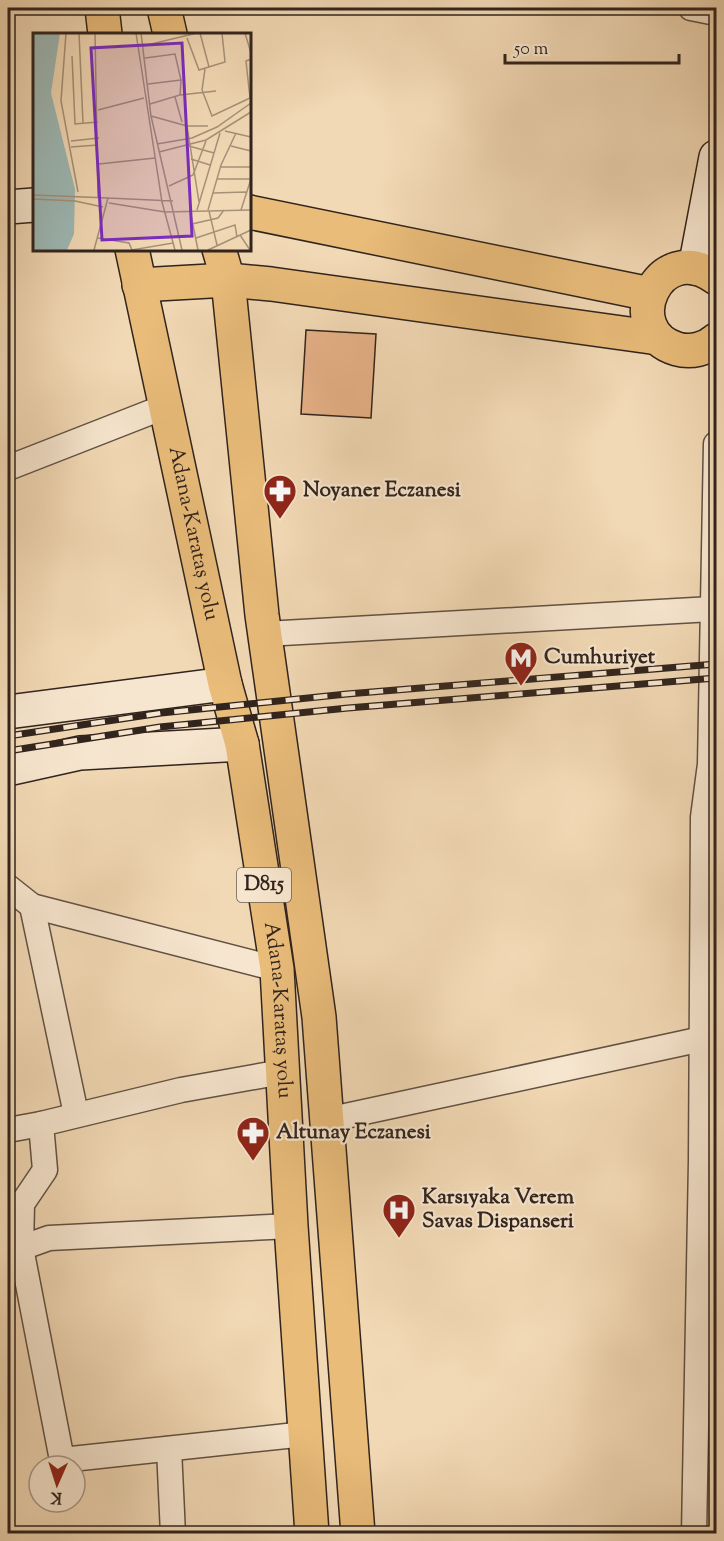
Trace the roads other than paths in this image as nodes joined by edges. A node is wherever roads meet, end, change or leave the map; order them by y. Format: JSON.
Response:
{"nodes":[{"id":1,"x":102,"y":8,"type":"edge"},
{"id":2,"x":164,"y":8,"type":"edge"},
{"id":3,"x":691,"y":8,"type":"edge"},
{"id":4,"x":717,"y":13,"type":"edge"},
{"id":5,"x":105,"y":33,"type":"edge"},
{"id":6,"x":170,"y":33,"type":"edge"},
{"id":7,"x":717,"y":157,"type":"edge"},
{"id":8,"x":33,"y":205,"type":"edge"},
{"id":9,"x":8,"y":207,"type":"edge"},
{"id":10,"x":250,"y":212,"type":"edge"},
{"id":11,"x":132,"y":250,"type":"edge"},
{"id":12,"x":219,"y":250,"type":"edge"},
{"id":13,"x":706,"y":273,"type":"edge"},
{"id":14,"x":228,"y":280,"type":"junction"},
{"id":15,"x":139,"y":285,"type":"junction"},
{"id":16,"x":650,"y":294,"type":"junction"},
{"id":17,"x":658,"y":338,"type":"junction"},
{"id":18,"x":716,"y":341,"type":"edge"},
{"id":19,"x":164,"y":407,"type":"junction"},
{"id":20,"x":717,"y":444,"type":"edge"},
{"id":21,"x":8,"y":468,"type":"edge"},
{"id":22,"x":712,"y":609,"type":"junction"},
{"id":23,"x":265,"y":634,"type":"junction"},
{"id":24,"x":225,"y":684,"type":"junction"},
{"id":25,"x":8,"y":712,"type":"edge"},
{"id":26,"x":242,"y":744,"type":"junction"},
{"id":27,"x":713,"y":764,"type":"edge"},
{"id":28,"x":8,"y":769,"type":"edge"},
{"id":29,"x":710,"y":817,"type":"edge"},
{"id":30,"x":8,"y":887,"type":"edge"},
{"id":31,"x":32,"y":906,"type":"junction"},
{"id":32,"x":709,"y":945,"type":"edge"},
{"id":33,"x":278,"y":969,"type":"junction"},
{"id":34,"x":702,"y":1039,"type":"junction"},
{"id":35,"x":282,"y":1072,"type":"junction"},
{"id":36,"x":76,"y":1114,"type":"junction"},
{"id":37,"x":327,"y":1120,"type":"junction"},
{"id":38,"x":41,"y":1124,"type":"junction"},
{"id":39,"x":8,"y":1130,"type":"edge"},
{"id":40,"x":291,"y":1226,"type":"junction"},
{"id":41,"x":21,"y":1248,"type":"junction"},
{"id":42,"x":707,"y":1354,"type":"edge"},
{"id":43,"x":304,"y":1434,"type":"junction"},
{"id":44,"x":169,"y":1449,"type":"junction"},
{"id":45,"x":173,"y":1533,"type":"edge"},
{"id":46,"x":312,"y":1533,"type":"edge"},
{"id":47,"x":358,"y":1533,"type":"edge"},
{"id":48,"x":694,"y":1533,"type":"edge"}],
"edges":[{"from":1,"to":5,"type":"main road"},
{"from":2,"to":6,"type":"main road"},
{"from":3,"to":4,"type":"street"},
{"from":7,"to":13,"type":"main road"},
{"from":8,"to":9,"type":"main road"},
{"from":10,"to":16,"type":"main road"},
{"from":11,"to":15,"type":"main road","name":"Adana-Karataş yolu","number":"D815"},
{"from":12,"to":14,"type":"main road","name":"Adana-Karataş yolu","number":"D815"},
{"from":13,"to":16,"type":"main road"},
{"from":14,"to":15,"type":"main road"},
{"from":14,"to":17,"type":"main road"},
{"from":14,"to":23,"type":"main road","name":"Adana-Karataş yolu","number":"D815"},
{"from":15,"to":19,"type":"main road","name":"Adana-Karataş yolu","number":"D815"},
{"from":16,"to":17,"type":"main road"},
{"from":17,"to":18,"type":"main road"},
{"from":19,"to":21,"type":"street"},
{"from":19,"to":24,"type":"main road","name":"Adana-Karataş yolu","number":"D815"},
{"from":20,"to":22,"type":"street"},
{"from":22,"to":23,"type":"street"},
{"from":22,"to":27,"type":"street"},
{"from":23,"to":37,"type":"main road","name":"Adana-Karataş yolu","number":"D815"},
{"from":24,"to":25,"type":"main road"},
{"from":24,"to":26,"type":"main road","name":"Adana-Karataş yolu","number":"D815"},
{"from":26,"to":28,"type":"main road"},
{"from":26,"to":33,"type":"main road","name":"Adana-Karataş yolu","number":"D815"},
{"from":27,"to":29,"type":"street"},
{"from":29,"to":32,"type":"street"},
{"from":30,"to":31,"type":"street"},
{"from":31,"to":33,"type":"street"},
{"from":31,"to":36,"type":"street"},
{"from":32,"to":34,"type":"street"},
{"from":33,"to":35,"type":"main road","name":"Adana-Karataş yolu","number":"D815"},
{"from":34,"to":37,"type":"street"},
{"from":34,"to":42,"type":"street"},
{"from":35,"to":36,"type":"street"},
{"from":35,"to":40,"type":"main road","name":"Adana-Karataş yolu","number":"D815"},
{"from":36,"to":38,"type":"street"},
{"from":37,"to":47,"type":"main road","name":"Adana-Karataş yolu","number":"D815"},
{"from":38,"to":39,"type":"street"},
{"from":38,"to":41,"type":"street"},
{"from":40,"to":41,"type":"street"},
{"from":40,"to":43,"type":"main road","name":"Adana-Karataş yolu","number":"D815"},
{"from":41,"to":44,"type":"street"},
{"from":42,"to":48,"type":"street"},
{"from":43,"to":44,"type":"street"},
{"from":43,"to":46,"type":"main road","name":"Adana-Karataş yolu","number":"D815"},
{"from":44,"to":45,"type":"street"}]}
